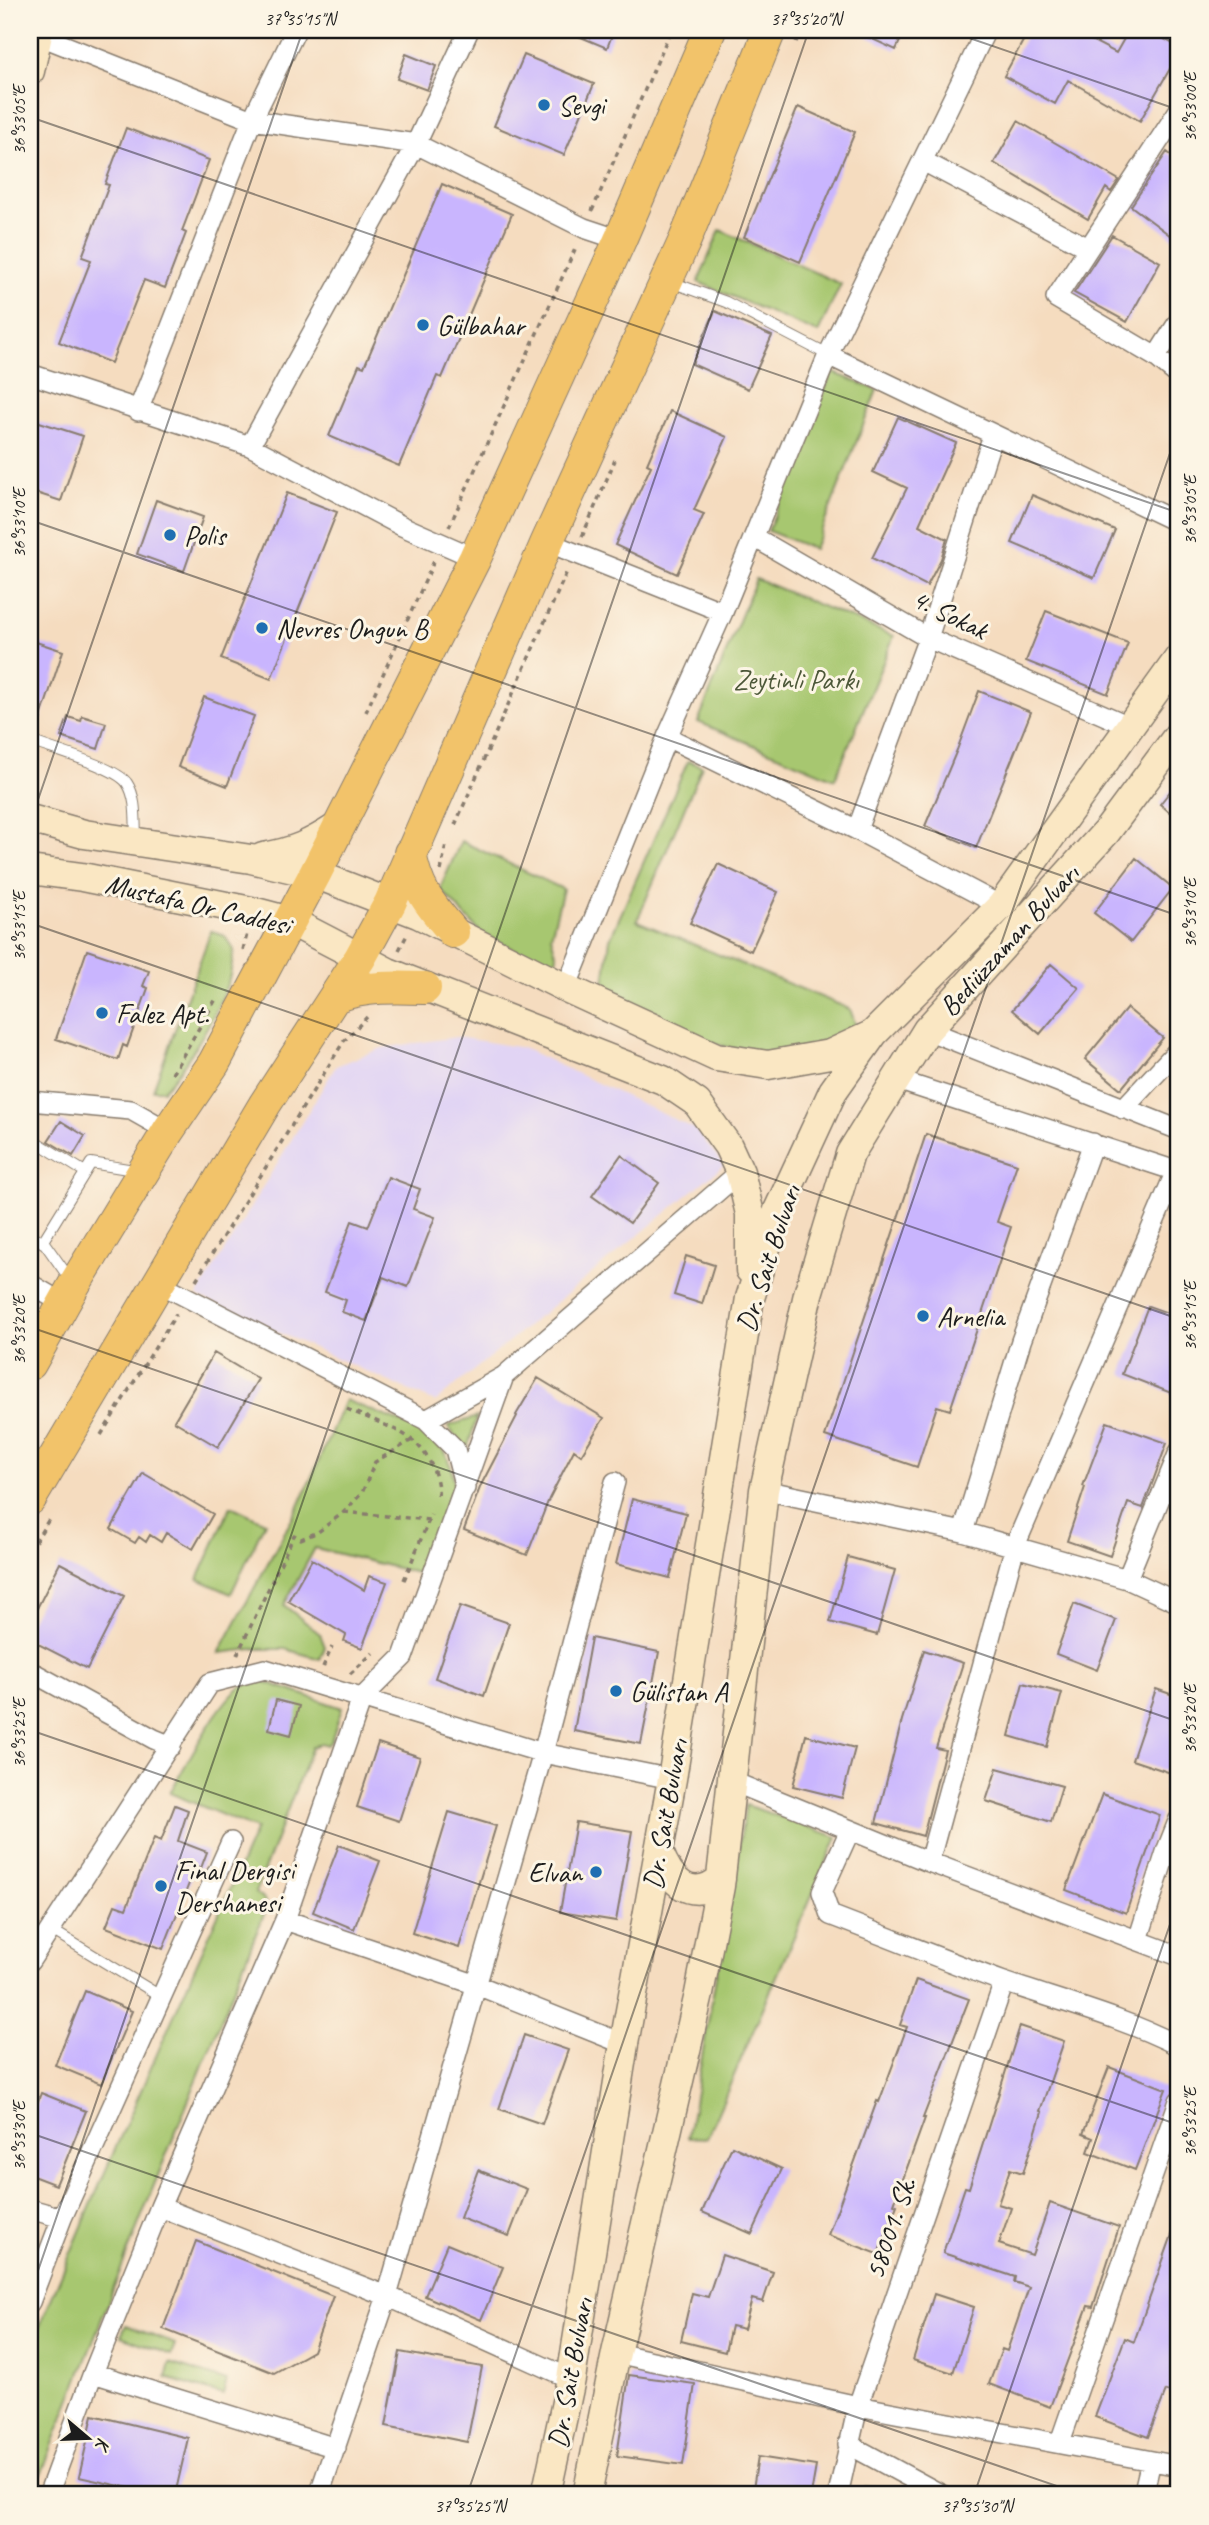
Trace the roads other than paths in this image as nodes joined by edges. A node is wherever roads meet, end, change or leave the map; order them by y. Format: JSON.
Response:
{"nodes":[{"id":1,"x":296,"y":30,"type":"edge"},
{"id":2,"x":469,"y":30,"type":"edge"},
{"id":3,"x":710,"y":30,"type":"edge"},
{"id":4,"x":770,"y":30,"type":"edge"},
{"id":5,"x":986,"y":30,"type":"edge"},
{"id":6,"x":38,"y":32,"type":"edge"},
{"id":7,"x":30,"y":71,"type":"edge"},
{"id":8,"x":1179,"y":110,"type":"edge"},
{"id":9,"x":252,"y":120,"type":"junction"},
{"id":10,"x":416,"y":144,"type":"junction"},
{"id":11,"x":923,"y":161,"type":"junction"},
{"id":12,"x":620,"y":240,"type":"junction"},
{"id":13,"x":1088,"y":248,"type":"junction"},
{"id":14,"x":667,"y":281,"type":"junction"},
{"id":15,"x":1179,"y":321,"type":"edge"},
{"id":16,"x":828,"y":355,"type":"junction"},
{"id":17,"x":1156,"y":358,"type":"junction"},
{"id":18,"x":30,"y":374,"type":"edge"},
{"id":19,"x":1179,"y":376,"type":"edge"},
{"id":20,"x":138,"y":411,"type":"junction"},
{"id":21,"x":993,"y":435,"type":"junction"},
{"id":22,"x":250,"y":446,"type":"junction"},
{"id":23,"x":1179,"y":523,"type":"edge"},
{"id":24,"x":754,"y":537,"type":"junction"},
{"id":25,"x":547,"y":541,"type":"junction"},
{"id":26,"x":475,"y":558,"type":"junction"},
{"id":27,"x":723,"y":612,"type":"junction"},
{"id":28,"x":928,"y":638,"type":"junction"},
{"id":29,"x":1179,"y":660,"type":"edge"},
{"id":30,"x":1129,"y":726,"type":"junction"},
{"id":31,"x":1179,"y":734,"type":"edge"},
{"id":32,"x":667,"y":737,"type":"junction"},
{"id":33,"x":30,"y":741,"type":"edge"},
{"id":34,"x":30,"y":819,"type":"edge"},
{"id":35,"x":337,"y":827,"type":"junction"},
{"id":36,"x":857,"y":830,"type":"junction"},
{"id":37,"x":136,"y":842,"type":"junction"},
{"id":38,"x":410,"y":853,"type":"junction"},
{"id":39,"x":251,"y":859,"type":"junction"},
{"id":40,"x":30,"y":870,"type":"edge"},
{"id":41,"x":315,"y":874,"type":"junction"},
{"id":42,"x":390,"y":903,"type":"junction"},
{"id":43,"x":1000,"y":906,"type":"junction"},
{"id":44,"x":239,"y":914,"type":"junction"},
{"id":45,"x":290,"y":921,"type":"junction"},
{"id":46,"x":453,"y":932,"type":"junction"},
{"id":47,"x":256,"y":958,"type":"junction"},
{"id":48,"x":360,"y":958,"type":"junction"},
{"id":49,"x":425,"y":988,"type":"junction"},
{"id":50,"x":566,"y":988,"type":"junction"},
{"id":51,"x":337,"y":996,"type":"junction"},
{"id":52,"x":927,"y":1030,"type":"junction"},
{"id":53,"x":874,"y":1033,"type":"junction"},
{"id":54,"x":1179,"y":1049,"type":"edge"},
{"id":55,"x":897,"y":1080,"type":"junction"},
{"id":56,"x":30,"y":1101,"type":"edge"},
{"id":57,"x":1123,"y":1109,"type":"junction"},
{"id":58,"x":1179,"y":1130,"type":"edge"},
{"id":59,"x":168,"y":1131,"type":"junction"},
{"id":60,"x":30,"y":1138,"type":"edge"},
{"id":61,"x":1093,"y":1143,"type":"junction"},
{"id":62,"x":850,"y":1154,"type":"joint"},
{"id":63,"x":1178,"y":1171,"type":"edge"},
{"id":64,"x":85,"y":1172,"type":"junction"},
{"id":65,"x":144,"y":1172,"type":"junction"},
{"id":66,"x":740,"y":1172,"type":"junction"},
{"id":67,"x":30,"y":1235,"type":"edge"},
{"id":68,"x":45,"y":1244,"type":"junction"},
{"id":69,"x":157,"y":1282,"type":"junction"},
{"id":70,"x":30,"y":1284,"type":"edge"},
{"id":71,"x":69,"y":1295,"type":"junction"},
{"id":72,"x":750,"y":1298,"type":"junction"},
{"id":73,"x":30,"y":1364,"type":"edge"},
{"id":74,"x":504,"y":1376,"type":"junction"},
{"id":75,"x":426,"y":1420,"type":"junction"},
{"id":76,"x":1179,"y":1452,"type":"edge"},
{"id":77,"x":614,"y":1482,"type":"dead end"},
{"id":78,"x":465,"y":1488,"type":"junction"},
{"id":79,"x":764,"y":1490,"type":"junction"},
{"id":80,"x":30,"y":1499,"type":"edge"},
{"id":81,"x":962,"y":1532,"type":"junction"},
{"id":82,"x":1014,"y":1546,"type":"junction"},
{"id":83,"x":1127,"y":1579,"type":"junction"},
{"id":84,"x":1179,"y":1603,"type":"edge"},
{"id":85,"x":30,"y":1671,"type":"edge"},
{"id":86,"x":362,"y":1698,"type":"junction"},
{"id":87,"x":171,"y":1746,"type":"junction"},
{"id":88,"x":543,"y":1753,"type":"junction"},
{"id":89,"x":672,"y":1779,"type":"junction"},
{"id":90,"x":730,"y":1781,"type":"junction"},
{"id":91,"x":1179,"y":1819,"type":"edge"},
{"id":92,"x":850,"y":1830,"type":"junction"},
{"id":93,"x":231,"y":1842,"type":"dead end"},
{"id":94,"x":659,"y":1852,"type":"junction"},
{"id":95,"x":929,"y":1862,"type":"junction"},
{"id":96,"x":721,"y":1879,"type":"junction"},
{"id":97,"x":285,"y":1920,"type":"junction"},
{"id":98,"x":40,"y":1935,"type":"edge"},
{"id":99,"x":1138,"y":1940,"type":"junction"},
{"id":100,"x":1179,"y":1956,"type":"edge"},
{"id":101,"x":30,"y":1961,"type":"edge"},
{"id":102,"x":1004,"y":1982,"type":"junction"},
{"id":103,"x":477,"y":1985,"type":"junction"},
{"id":104,"x":162,"y":1997,"type":"junction"},
{"id":105,"x":624,"y":2044,"type":"junction"},
{"id":106,"x":1179,"y":2046,"type":"edge"},
{"id":107,"x":1179,"y":2101,"type":"edge"},
{"id":108,"x":160,"y":2207,"type":"junction"},
{"id":109,"x":30,"y":2209,"type":"edge"},
{"id":110,"x":62,"y":2218,"type":"junction"},
{"id":111,"x":387,"y":2296,"type":"junction"},
{"id":112,"x":30,"y":2302,"type":"edge"},
{"id":113,"x":616,"y":2353,"type":"junction"},
{"id":114,"x":93,"y":2373,"type":"junction"},
{"id":115,"x":571,"y":2379,"type":"junction"},
{"id":116,"x":858,"y":2406,"type":"junction"},
{"id":117,"x":1060,"y":2442,"type":"junction"},
{"id":118,"x":848,"y":2444,"type":"junction"},
{"id":119,"x":337,"y":2448,"type":"junction"},
{"id":120,"x":1151,"y":2461,"type":"junction"},
{"id":121,"x":1179,"y":2466,"type":"edge"},
{"id":122,"x":915,"y":2488,"type":"edge"},
{"id":123,"x":51,"y":2495,"type":"edge"},
{"id":124,"x":319,"y":2495,"type":"edge"},
{"id":125,"x":546,"y":2495,"type":"edge"},
{"id":126,"x":587,"y":2495,"type":"edge"},
{"id":127,"x":838,"y":2495,"type":"edge"},
{"id":128,"x":942,"y":2495,"type":"edge"},
{"id":129,"x":1143,"y":2495,"type":"edge"}],
"edges":[{"from":1,"to":9,"type":"street"},
{"from":2,"to":10,"type":"street"},
{"from":3,"to":12,"type":"main road"},
{"from":4,"to":14,"type":"main road"},
{"from":5,"to":11,"type":"street"},
{"from":6,"to":7,"type":"main road"},
{"from":6,"to":9,"type":"street"},
{"from":8,"to":13,"type":"street"},
{"from":9,"to":10,"type":"street"},
{"from":9,"to":20,"type":"street"},
{"from":10,"to":12,"type":"street"},
{"from":10,"to":22,"type":"street"},
{"from":11,"to":13,"type":"street"},
{"from":11,"to":16,"type":"street"},
{"from":12,"to":26,"type":"main road"},
{"from":13,"to":17,"type":"street"},
{"from":14,"to":16,"type":"lane"},
{"from":14,"to":25,"type":"main road"},
{"from":15,"to":17,"type":"street"},
{"from":16,"to":21,"type":"street"},
{"from":16,"to":24,"type":"street"},
{"from":17,"to":19,"type":"street"},
{"from":18,"to":20,"type":"street"},
{"from":20,"to":22,"type":"street"},
{"from":21,"to":23,"type":"street"},
{"from":21,"to":28,"type":"street"},
{"from":22,"to":26,"type":"street"},
{"from":24,"to":27,"type":"street"},
{"from":24,"to":28,"type":"street","name":"4. Sokak"},
{"from":25,"to":27,"type":"street"},
{"from":25,"to":38,"type":"main road"},
{"from":26,"to":35,"type":"main road"},
{"from":27,"to":32,"type":"street"},
{"from":28,"to":30,"type":"street","name":"4. Sokak"},
{"from":28,"to":36,"type":"street"},
{"from":29,"to":30,"type":"main road","name":"Bediüzzaman Bulvarı"},
{"from":30,"to":43,"type":"main road","name":"Bediüzzaman Bulvarı"},
{"from":31,"to":52,"type":"main road","name":"Bediüzzaman Bulvarı"},
{"from":32,"to":36,"type":"street"},
{"from":32,"to":50,"type":"street"},
{"from":33,"to":37,"type":"lane"},
{"from":34,"to":37,"type":"main road","name":"Mustafa Or Caddesi"},
{"from":35,"to":39,"type":"main road"},
{"from":35,"to":41,"type":"main road"},
{"from":36,"to":43,"type":"street"},
{"from":37,"to":39,"type":"main road","name":"Mustafa Or Caddesi"},
{"from":38,"to":42,"type":"main road"},
{"from":38,"to":46,"type":"main road"},
{"from":39,"to":41,"type":"main road","name":"Mustafa Or Caddesi"},
{"from":40,"to":44,"type":"main road","name":"Mustafa Or Caddesi"},
{"from":41,"to":42,"type":"main road","name":"Mustafa Or Caddesi"},
{"from":41,"to":45,"type":"main road"},
{"from":42,"to":46,"type":"main road","name":"Mustafa Or Caddesi"},
{"from":42,"to":48,"type":"main road"},
{"from":43,"to":53,"type":"main road","name":"Bediüzzaman Bulvarı"},
{"from":44,"to":45,"type":"main road","name":"Mustafa Or Caddesi"},
{"from":44,"to":47,"type":"main road"},
{"from":45,"to":47,"type":"main road"},
{"from":45,"to":48,"type":"main road","name":"Mustafa Or Caddesi"},
{"from":46,"to":50,"type":"main road","name":"Mustafa Or Caddesi"},
{"from":47,"to":59,"type":"main road"},
{"from":48,"to":49,"type":"main road","name":"Mustafa Or Caddesi"},
{"from":48,"to":51,"type":"main road"},
{"from":49,"to":51,"type":"main road"},
{"from":49,"to":66,"type":"main road","name":"Mustafa Or Caddesi"},
{"from":50,"to":53,"type":"main road","name":"Mustafa Or Caddesi"},
{"from":51,"to":69,"type":"main road"},
{"from":52,"to":55,"type":"main road","name":"Bediüzzaman Bulvarı"},
{"from":52,"to":57,"type":"street"},
{"from":53,"to":72,"type":"main road","name":"Dr. Sait Bulvarı"},
{"from":54,"to":57,"type":"street"},
{"from":55,"to":61,"type":"street"},
{"from":55,"to":62,"type":"main road","name":"Bediüzzaman Bulvarı"},
{"from":56,"to":59,"type":"street"},
{"from":57,"to":58,"type":"street"},
{"from":59,"to":65,"type":"main road"},
{"from":60,"to":64,"type":"lane"},
{"from":61,"to":63,"type":"street"},
{"from":61,"to":81,"type":"street"},
{"from":62,"to":79,"type":"main road","name":"Dr. Sait Bulvarı"},
{"from":63,"to":82,"type":"street"},
{"from":64,"to":65,"type":"lane"},
{"from":64,"to":68,"type":"lane"},
{"from":65,"to":71,"type":"main road"},
{"from":66,"to":72,"type":"main road","name":"Mustafa Or Caddesi"},
{"from":66,"to":74,"type":"street"},
{"from":67,"to":68,"type":"lane"},
{"from":68,"to":71,"type":"lane"},
{"from":69,"to":75,"type":"street"},
{"from":69,"to":80,"type":"main road"},
{"from":70,"to":71,"type":"street"},
{"from":71,"to":73,"type":"main road"},
{"from":72,"to":89,"type":"main road","name":"Dr. Sait Bulvarı"},
{"from":74,"to":75,"type":"street"},
{"from":74,"to":78,"type":"street"},
{"from":75,"to":78,"type":"street"},
{"from":76,"to":83,"type":"street"},
{"from":77,"to":88,"type":"street"},
{"from":78,"to":86,"type":"street"},
{"from":79,"to":81,"type":"street"},
{"from":79,"to":90,"type":"main road","name":"Dr. Sait Bulvarı"},
{"from":81,"to":82,"type":"street"},
{"from":82,"to":83,"type":"street"},
{"from":82,"to":95,"type":"street"},
{"from":83,"to":84,"type":"street"},
{"from":85,"to":87,"type":"street"},
{"from":86,"to":87,"type":"street"},
{"from":86,"to":88,"type":"street"},
{"from":86,"to":97,"type":"street"},
{"from":87,"to":98,"type":"street"},
{"from":88,"to":89,"type":"street"},
{"from":88,"to":103,"type":"street"},
{"from":89,"to":94,"type":"main road","name":"Dr. Sait Bulvarı"},
{"from":90,"to":92,"type":"street"},
{"from":90,"to":96,"type":"main road","name":"Dr. Sait Bulvarı"},
{"from":91,"to":99,"type":"street"},
{"from":92,"to":95,"type":"street"},
{"from":92,"to":102,"type":"street"},
{"from":93,"to":104,"type":"street"},
{"from":94,"to":96,"type":"main road"},
{"from":94,"to":105,"type":"main road","name":"Dr. Sait Bulvarı"},
{"from":95,"to":99,"type":"street"},
{"from":96,"to":113,"type":"main road","name":"Dr. Sait Bulvarı"},
{"from":97,"to":103,"type":"street"},
{"from":97,"to":108,"type":"street"},
{"from":98,"to":101,"type":"street"},
{"from":98,"to":104,"type":"lane"},
{"from":99,"to":100,"type":"street"},
{"from":102,"to":106,"type":"street"},
{"from":102,"to":116,"type":"street","name":"58001. Sk."},
{"from":103,"to":105,"type":"street"},
{"from":103,"to":111,"type":"street"},
{"from":104,"to":110,"type":"street"},
{"from":105,"to":115,"type":"main road","name":"Dr. Sait Bulvarı"},
{"from":107,"to":117,"type":"street"},
{"from":108,"to":111,"type":"street"},
{"from":108,"to":114,"type":"street"},
{"from":109,"to":110,"type":"street"},
{"from":110,"to":112,"type":"street"},
{"from":111,"to":115,"type":"street"},
{"from":111,"to":119,"type":"street"},
{"from":113,"to":116,"type":"street"},
{"from":113,"to":126,"type":"main road","name":"Dr. Sait Bulvarı"},
{"from":114,"to":119,"type":"street"},
{"from":114,"to":123,"type":"street"},
{"from":115,"to":125,"type":"main road","name":"Dr. Sait Bulvarı"},
{"from":116,"to":117,"type":"street"},
{"from":116,"to":118,"type":"street","name":"58001. Sk."},
{"from":117,"to":120,"type":"street"},
{"from":118,"to":122,"type":"street"},
{"from":118,"to":127,"type":"street","name":"58001. Sk."},
{"from":119,"to":124,"type":"street"},
{"from":120,"to":121,"type":"street"},
{"from":120,"to":129,"type":"street"},
{"from":122,"to":128,"type":"street"}]}
